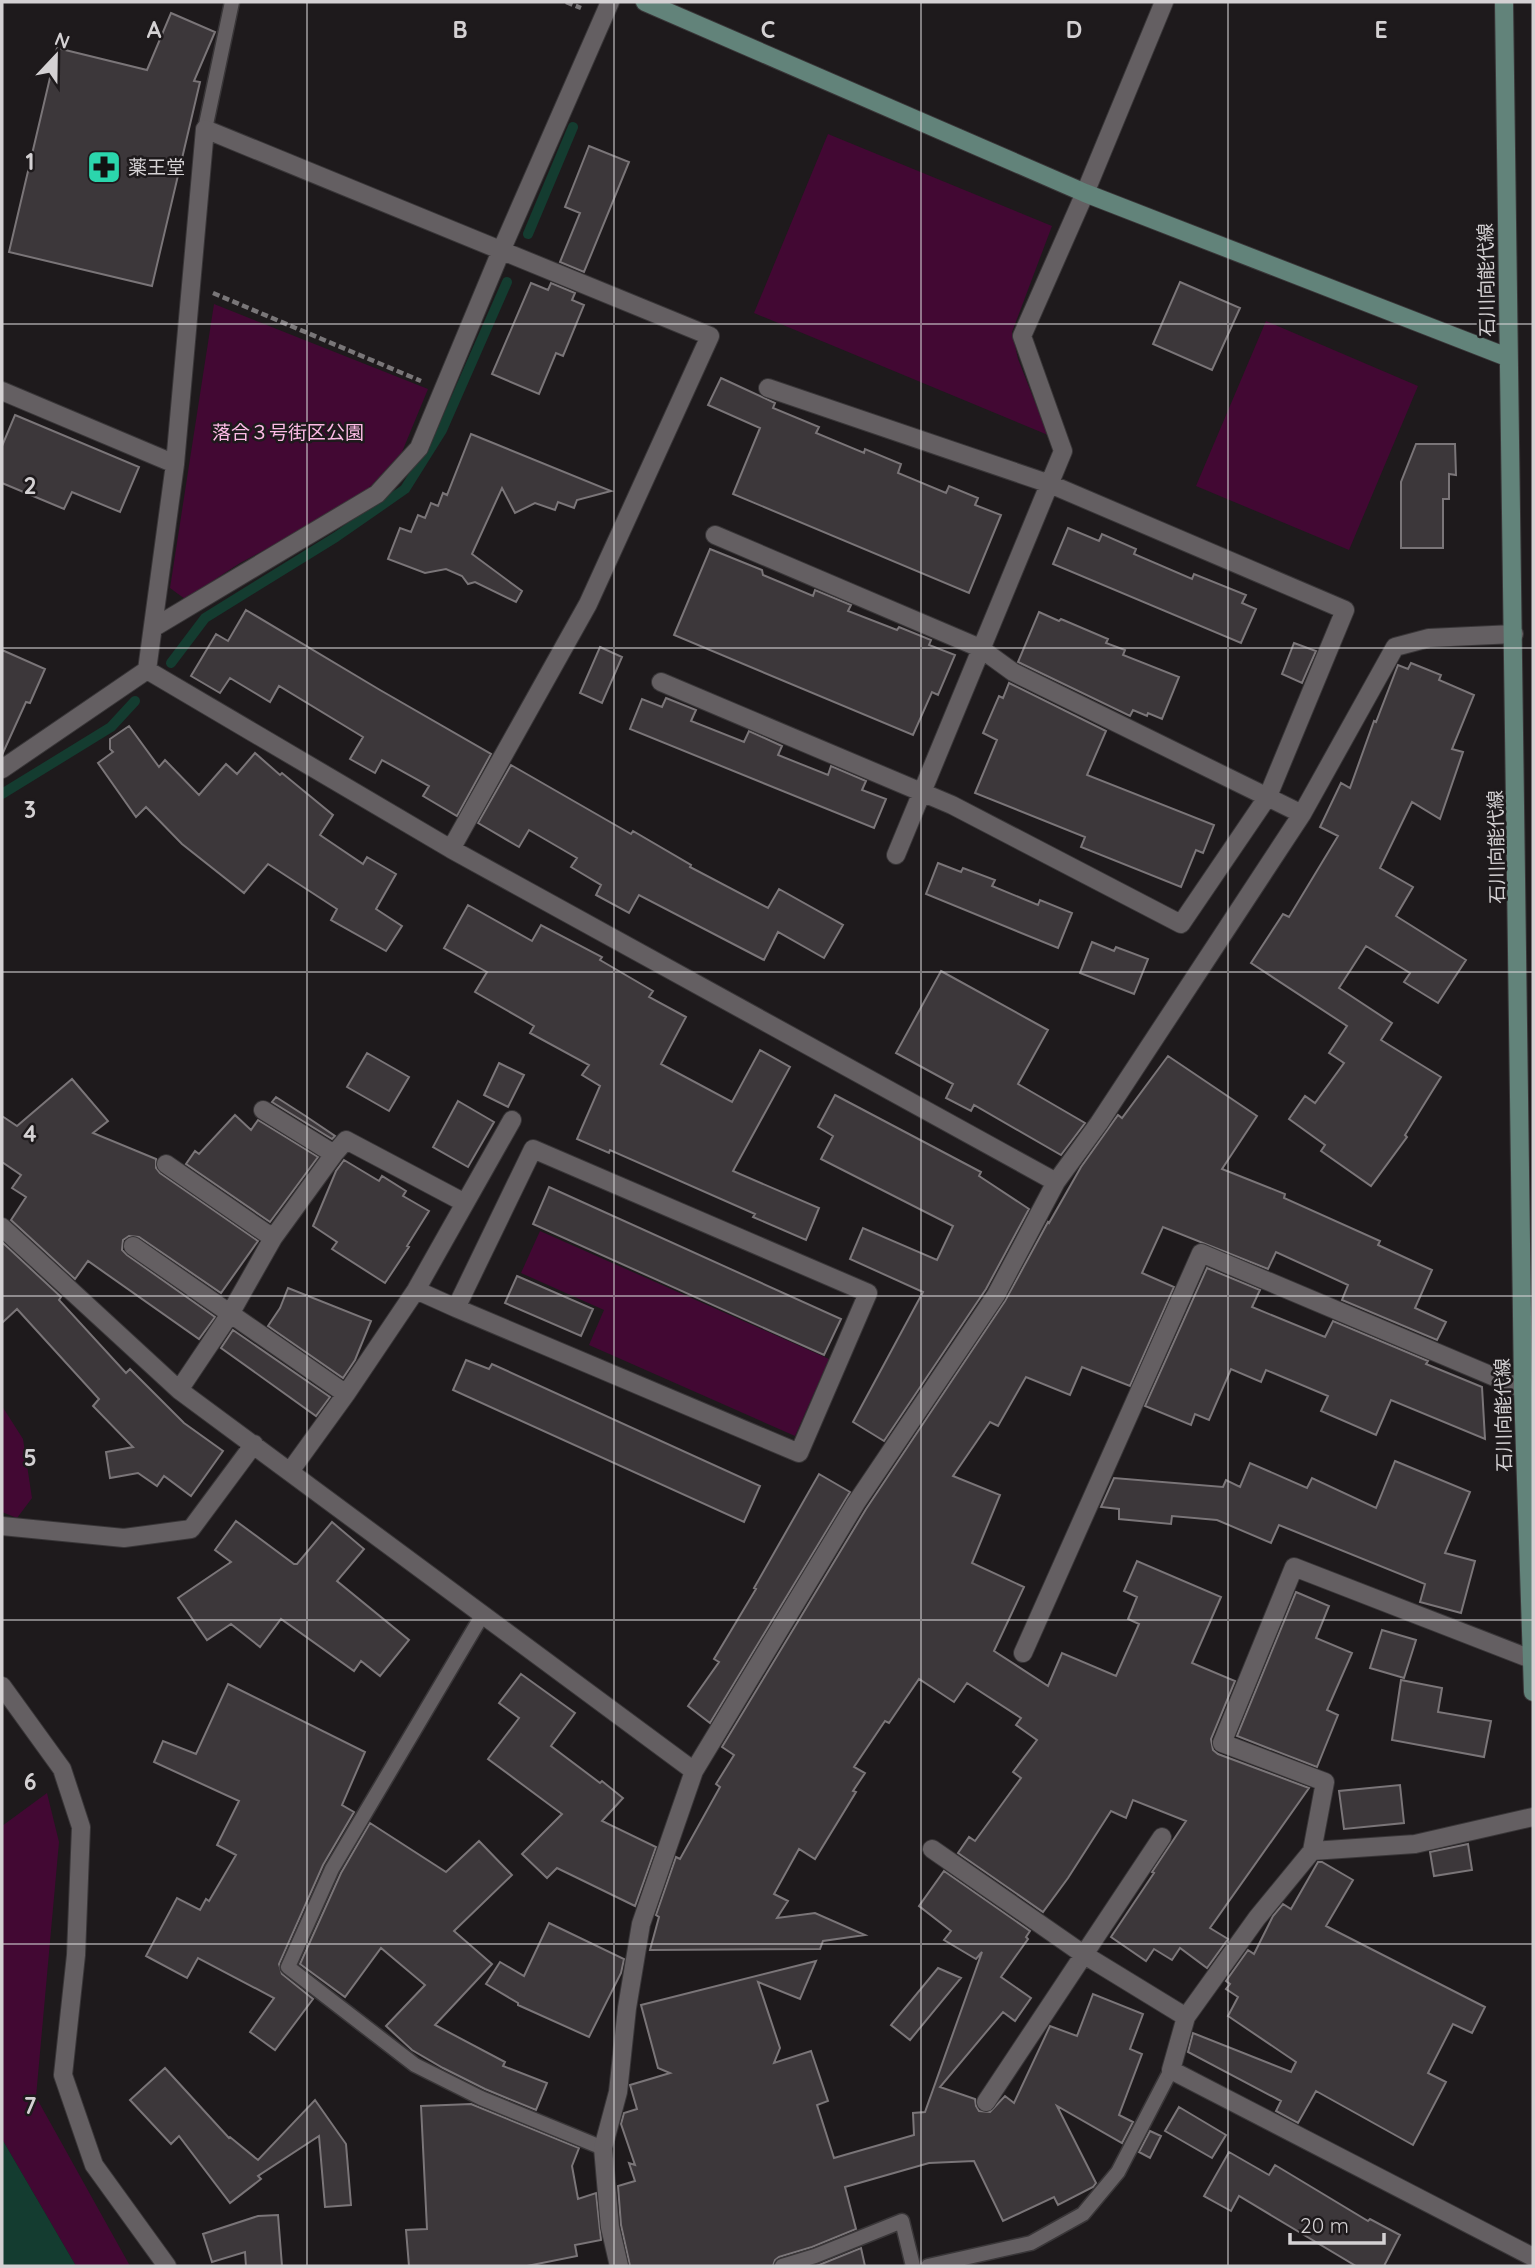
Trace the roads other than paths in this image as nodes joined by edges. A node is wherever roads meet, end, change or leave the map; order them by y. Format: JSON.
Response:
{"nodes":[{"id":1,"x":232,"y":2,"type":"edge"},
{"id":2,"x":610,"y":2,"type":"edge"},
{"id":3,"x":645,"y":2,"type":"edge"},
{"id":4,"x":1164,"y":2,"type":"edge"},
{"id":5,"x":1504,"y":2,"type":"edge"},
{"id":6,"x":205,"y":130,"type":"junction"},
{"id":7,"x":1085,"y":193,"type":"junction"},
{"id":8,"x":500,"y":251,"type":"junction"},
{"id":9,"x":1507,"y":357,"type":"junction"},
{"id":10,"x":768,"y":388,"type":"dead end"},
{"id":11,"x":2,"y":391,"type":"edge"},
{"id":12,"x":175,"y":464,"type":"junction"},
{"id":13,"x":1050,"y":484,"type":"junction"},
{"id":14,"x":715,"y":535,"type":"dead end"},
{"id":15,"x":153,"y":628,"type":"junction"},
{"id":16,"x":1514,"y":634,"type":"junction"},
{"id":17,"x":980,"y":648,"type":"junction"},
{"id":18,"x":147,"y":670,"type":"junction"},
{"id":19,"x":661,"y":682,"type":"dead end"},
{"id":20,"x":2,"y":769,"type":"edge"},
{"id":21,"x":922,"y":793,"type":"junction"},
{"id":22,"x":1268,"y":796,"type":"junction"},
{"id":23,"x":1302,"y":814,"type":"junction"},
{"id":24,"x":451,"y":849,"type":"junction"},
{"id":25,"x":896,"y":855,"type":"dead end"},
{"id":26,"x":263,"y":1110,"type":"dead end"},
{"id":27,"x":512,"y":1120,"type":"dead end"},
{"id":28,"x":334,"y":1154,"type":"junction"},
{"id":29,"x":166,"y":1164,"type":"dead end"},
{"id":30,"x":1056,"y":1182,"type":"junction"},
{"id":31,"x":465,"y":1203,"type":"junction"},
{"id":32,"x":2,"y":1227,"type":"edge"},
{"id":33,"x":273,"y":1238,"type":"junction"},
{"id":34,"x":134,"y":1247,"type":"dead end"},
{"id":35,"x":416,"y":1290,"type":"junction"},
{"id":36,"x":456,"y":1308,"type":"junction"},
{"id":37,"x":230,"y":1314,"type":"junction"},
{"id":38,"x":1523,"y":1389,"type":"junction"},
{"id":39,"x":179,"y":1390,"type":"junction"},
{"id":40,"x":346,"y":1394,"type":"junction"},
{"id":41,"x":254,"y":1444,"type":"junction"},
{"id":42,"x":291,"y":1470,"type":"junction"},
{"id":43,"x":2,"y":1526,"type":"edge"},
{"id":44,"x":483,"y":1614,"type":"junction"},
{"id":45,"x":1023,"y":1653,"type":"dead end"},
{"id":46,"x":1531,"y":1659,"type":"junction"},
{"id":47,"x":2,"y":1686,"type":"edge"},
{"id":48,"x":1533,"y":1692,"type":"edge"},
{"id":49,"x":694,"y":1771,"type":"junction"},
{"id":50,"x":1533,"y":1817,"type":"edge"},
{"id":51,"x":1162,"y":1837,"type":"dead end"},
{"id":52,"x":932,"y":1849,"type":"dead end"},
{"id":53,"x":1312,"y":1851,"type":"junction"},
{"id":54,"x":1083,"y":1954,"type":"junction"},
{"id":55,"x":1186,"y":2017,"type":"junction"},
{"id":56,"x":1171,"y":2070,"type":"junction"},
{"id":57,"x":986,"y":2102,"type":"dead end"},
{"id":58,"x":603,"y":2148,"type":"junction"},
{"id":59,"x":1533,"y":2257,"type":"edge"},
{"id":60,"x":167,"y":2266,"type":"edge"},
{"id":61,"x":619,"y":2266,"type":"edge"},
{"id":62,"x":782,"y":2266,"type":"edge"},
{"id":63,"x":913,"y":2266,"type":"edge"},
{"id":64,"x":928,"y":2266,"type":"edge"}],
"edges":[{"from":1,"to":6,"type":"lane"},
{"from":2,"to":8,"type":"street"},
{"from":3,"to":7,"type":"main road"},
{"from":4,"to":7,"type":"street"},
{"from":5,"to":9,"type":"main road","name":"石川向能代線"},
{"from":6,"to":8,"type":"street"},
{"from":6,"to":12,"type":"street"},
{"from":7,"to":9,"type":"main road"},
{"from":7,"to":13,"type":"street"},
{"from":8,"to":15,"type":"street"},
{"from":8,"to":24,"type":"street"},
{"from":9,"to":16,"type":"main road","name":"石川向能代線"},
{"from":10,"to":13,"type":"street"},
{"from":11,"to":12,"type":"street"},
{"from":12,"to":15,"type":"street"},
{"from":13,"to":17,"type":"street"},
{"from":13,"to":22,"type":"street"},
{"from":14,"to":17,"type":"street"},
{"from":15,"to":18,"type":"street"},
{"from":16,"to":23,"type":"street"},
{"from":16,"to":38,"type":"main road","name":"石川向能代線"},
{"from":17,"to":21,"type":"street"},
{"from":17,"to":22,"type":"street"},
{"from":18,"to":20,"type":"street"},
{"from":18,"to":24,"type":"street"},
{"from":19,"to":21,"type":"street"},
{"from":21,"to":22,"type":"street"},
{"from":21,"to":25,"type":"street"},
{"from":22,"to":23,"type":"street"},
{"from":23,"to":30,"type":"street"},
{"from":24,"to":30,"type":"street"},
{"from":26,"to":28,"type":"street"},
{"from":27,"to":31,"type":"street"},
{"from":28,"to":31,"type":"street"},
{"from":28,"to":33,"type":"street"},
{"from":29,"to":33,"type":"street"},
{"from":30,"to":49,"type":"street"},
{"from":31,"to":35,"type":"street"},
{"from":32,"to":39,"type":"street"},
{"from":33,"to":37,"type":"street"},
{"from":34,"to":37,"type":"street"},
{"from":35,"to":36,"type":"street"},
{"from":35,"to":40,"type":"street"},
{"from":36,"to":36,"type":"street"},
{"from":37,"to":39,"type":"street"},
{"from":37,"to":40,"type":"street"},
{"from":38,"to":45,"type":"street"},
{"from":38,"to":46,"type":"main road","name":"石川向能代線"},
{"from":39,"to":41,"type":"street"},
{"from":40,"to":42,"type":"street"},
{"from":41,"to":42,"type":"street"},
{"from":41,"to":43,"type":"street"},
{"from":42,"to":44,"type":"street"},
{"from":44,"to":49,"type":"street"},
{"from":44,"to":58,"type":"lane"},
{"from":46,"to":48,"type":"main road","name":"石川向能代線"},
{"from":46,"to":53,"type":"street"},
{"from":47,"to":60,"type":"street"},
{"from":49,"to":58,"type":"street"},
{"from":50,"to":53,"type":"street"},
{"from":51,"to":54,"type":"street"},
{"from":52,"to":54,"type":"street"},
{"from":53,"to":55,"type":"street"},
{"from":54,"to":55,"type":"street"},
{"from":54,"to":57,"type":"street"},
{"from":55,"to":56,"type":"street"},
{"from":56,"to":59,"type":"street"},
{"from":56,"to":64,"type":"lane"},
{"from":58,"to":61,"type":"street"},
{"from":62,"to":63,"type":"lane"}]}
